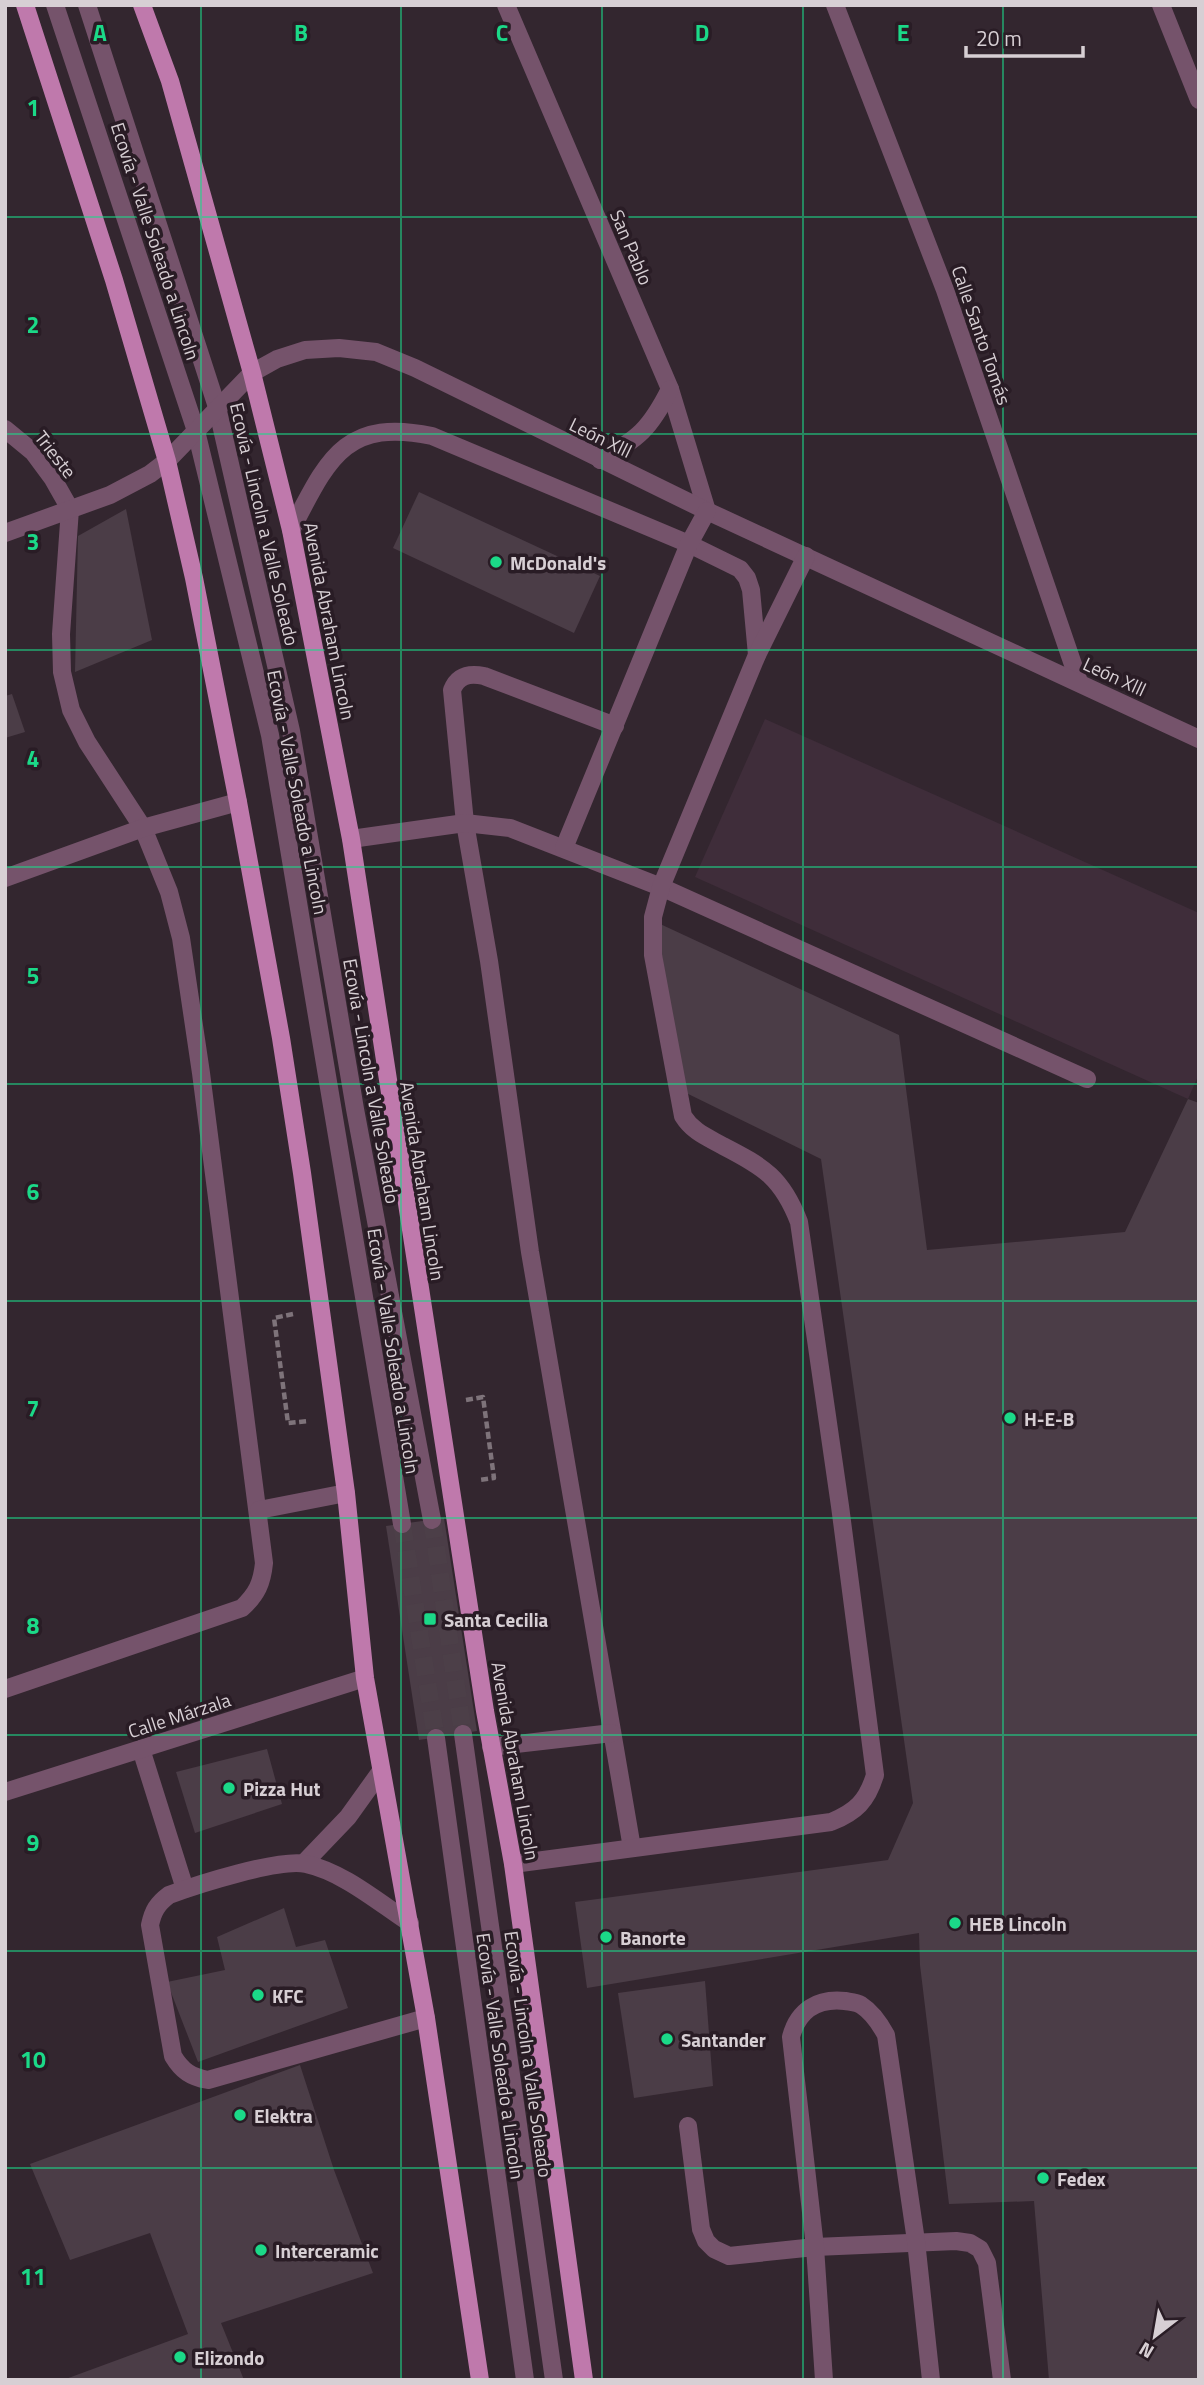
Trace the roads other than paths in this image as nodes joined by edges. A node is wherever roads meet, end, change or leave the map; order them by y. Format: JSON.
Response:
{"nodes":[{"id":1,"x":24,"y":5,"type":"edge"},
{"id":2,"x":55,"y":5,"type":"edge"},
{"id":3,"x":87,"y":5,"type":"edge"},
{"id":4,"x":142,"y":5,"type":"edge"},
{"id":5,"x":506,"y":5,"type":"edge"},
{"id":6,"x":835,"y":5,"type":"edge"},
{"id":7,"x":1161,"y":5,"type":"edge"},
{"id":8,"x":1199,"y":100,"type":"edge"},
{"id":9,"x":252,"y":373,"type":"junction"},
{"id":10,"x":670,"y":389,"type":"junction"},
{"id":11,"x":217,"y":407,"type":"junction"},
{"id":12,"x":5,"y":429,"type":"edge"},
{"id":13,"x":197,"y":430,"type":"junction"},
{"id":14,"x":600,"y":460,"type":"junction"},
{"id":15,"x":167,"y":461,"type":"junction"},
{"id":16,"x":70,"y":509,"type":"junction"},
{"id":17,"x":707,"y":510,"type":"junction"},
{"id":18,"x":291,"y":530,"type":"junction"},
{"id":19,"x":5,"y":533,"type":"edge"},
{"id":20,"x":689,"y":544,"type":"junction"},
{"id":21,"x":806,"y":556,"type":"junction"},
{"id":22,"x":757,"y":654,"type":"junction"},
{"id":23,"x":1079,"y":682,"type":"junction"},
{"id":24,"x":615,"y":726,"type":"junction"},
{"id":25,"x":1199,"y":739,"type":"edge"},
{"id":26,"x":238,"y":802,"type":"junction"},
{"id":27,"x":465,"y":823,"type":"junction"},
{"id":28,"x":143,"y":828,"type":"junction"},
{"id":29,"x":351,"y":839,"type":"junction"},
{"id":30,"x":564,"y":848,"type":"junction"},
{"id":31,"x":5,"y":878,"type":"edge"},
{"id":32,"x":661,"y":887,"type":"junction"},
{"id":33,"x":1087,"y":1079,"type":"dead end"},
{"id":34,"x":346,"y":1493,"type":"junction"},
{"id":35,"x":260,"y":1510,"type":"junction"},
{"id":36,"x":432,"y":1520,"type":"tunnel mouth"},
{"id":37,"x":402,"y":1524,"type":"tunnel mouth"},
{"id":38,"x":365,"y":1678,"type":"junction"},
{"id":39,"x":5,"y":1689,"type":"edge"},
{"id":40,"x":612,"y":1733,"type":"junction"},
{"id":41,"x":463,"y":1734,"type":"tunnel mouth"},
{"id":42,"x":436,"y":1738,"type":"tunnel mouth"},
{"id":43,"x":491,"y":1747,"type":"junction"},
{"id":44,"x":141,"y":1749,"type":"junction"},
{"id":45,"x":381,"y":1771,"type":"junction"},
{"id":46,"x":5,"y":1792,"type":"edge"},
{"id":47,"x":632,"y":1848,"type":"junction"},
{"id":48,"x":304,"y":1863,"type":"junction"},
{"id":49,"x":513,"y":1864,"type":"junction"},
{"id":50,"x":185,"y":1889,"type":"junction"},
{"id":51,"x":410,"y":1923,"type":"junction"},
{"id":52,"x":426,"y":2018,"type":"junction"},
{"id":53,"x":688,"y":2126,"type":"dead end"},
{"id":54,"x":916,"y":2241,"type":"junction"},
{"id":55,"x":816,"y":2247,"type":"junction"},
{"id":56,"x":480,"y":2380,"type":"edge"},
{"id":57,"x":525,"y":2380,"type":"edge"},
{"id":58,"x":554,"y":2380,"type":"edge"},
{"id":59,"x":584,"y":2380,"type":"edge"},
{"id":60,"x":824,"y":2380,"type":"edge"},
{"id":61,"x":931,"y":2380,"type":"edge"},
{"id":62,"x":1002,"y":2380,"type":"edge"}],
"edges":[{"from":1,"to":15,"type":"main road"},
{"from":2,"to":13,"type":"street","name":"Ecovía - Valle Soleado a Lincoln"},
{"from":3,"to":11,"type":"street","name":"Ecovía - Lincoln a Valle Soleado"},
{"from":4,"to":9,"type":"main road","name":"Avenida Abraham Lincoln"},
{"from":5,"to":10,"type":"street","name":"San Pablo"},
{"from":6,"to":23,"type":"street","name":"Calle Santo Tomás"},
{"from":7,"to":8,"type":"street"},
{"from":9,"to":11,"type":"street","name":"León Xlll"},
{"from":9,"to":14,"type":"street","name":"León Xlll"},
{"from":9,"to":18,"type":"main road","name":"Avenida Abraham Lincoln"},
{"from":10,"to":14,"type":"street"},
{"from":10,"to":17,"type":"street","name":"San Pablo"},
{"from":11,"to":13,"type":"street","name":"León Xlll"},
{"from":11,"to":36,"type":"street","name":"Ecovía - Lincoln a Valle Soleado"},
{"from":12,"to":16,"type":"street","name":"Trieste"},
{"from":13,"to":15,"type":"street","name":"León Xlll"},
{"from":13,"to":37,"type":"street","name":"Ecovía - Valle Soleado a Lincoln"},
{"from":14,"to":17,"type":"street","name":"León Xlll"},
{"from":15,"to":16,"type":"street","name":"León Xlll"},
{"from":15,"to":26,"type":"main road"},
{"from":16,"to":19,"type":"street","name":"León Xlll"},
{"from":16,"to":28,"type":"street"},
{"from":17,"to":20,"type":"street"},
{"from":17,"to":21,"type":"street","name":"León Xlll"},
{"from":18,"to":20,"type":"street"},
{"from":18,"to":29,"type":"main road","name":"Avenida Abraham Lincoln"},
{"from":20,"to":22,"type":"street"},
{"from":20,"to":24,"type":"street"},
{"from":21,"to":22,"type":"street"},
{"from":21,"to":23,"type":"street","name":"León Xlll"},
{"from":22,"to":32,"type":"street"},
{"from":23,"to":25,"type":"street","name":"León Xlll"},
{"from":24,"to":27,"type":"street"},
{"from":24,"to":30,"type":"street"},
{"from":26,"to":28,"type":"street"},
{"from":26,"to":34,"type":"main road"},
{"from":27,"to":29,"type":"street"},
{"from":27,"to":30,"type":"street"},
{"from":27,"to":40,"type":"street"},
{"from":28,"to":31,"type":"street"},
{"from":28,"to":35,"type":"street"},
{"from":29,"to":43,"type":"main road","name":"Avenida Abraham Lincoln"},
{"from":30,"to":32,"type":"street"},
{"from":32,"to":33,"type":"street"},
{"from":32,"to":47,"type":"street"},
{"from":34,"to":35,"type":"street"},
{"from":34,"to":38,"type":"main road"},
{"from":35,"to":39,"type":"street"},
{"from":38,"to":44,"type":"street","name":"Calle Márzala"},
{"from":38,"to":45,"type":"main road"},
{"from":40,"to":43,"type":"street"},
{"from":40,"to":47,"type":"street"},
{"from":41,"to":58,"type":"street","name":"Ecovía - Lincoln a Valle Soleado"},
{"from":42,"to":57,"type":"street","name":"Ecovía - Valle Soleado a Lincoln"},
{"from":43,"to":49,"type":"main road","name":"Avenida Abraham Lincoln"},
{"from":44,"to":46,"type":"street","name":"Calle Márzala"},
{"from":44,"to":50,"type":"street"},
{"from":45,"to":48,"type":"street"},
{"from":45,"to":51,"type":"main road"},
{"from":47,"to":49,"type":"street"},
{"from":48,"to":50,"type":"street"},
{"from":48,"to":51,"type":"street"},
{"from":49,"to":59,"type":"main road","name":"Avenida Abraham Lincoln"},
{"from":50,"to":52,"type":"street"},
{"from":51,"to":52,"type":"main road"},
{"from":52,"to":56,"type":"main road"},
{"from":53,"to":55,"type":"street"},
{"from":54,"to":55,"type":"street"},
{"from":54,"to":55,"type":"street"},
{"from":54,"to":61,"type":"street"},
{"from":54,"to":62,"type":"street"},
{"from":55,"to":60,"type":"street"}]}
